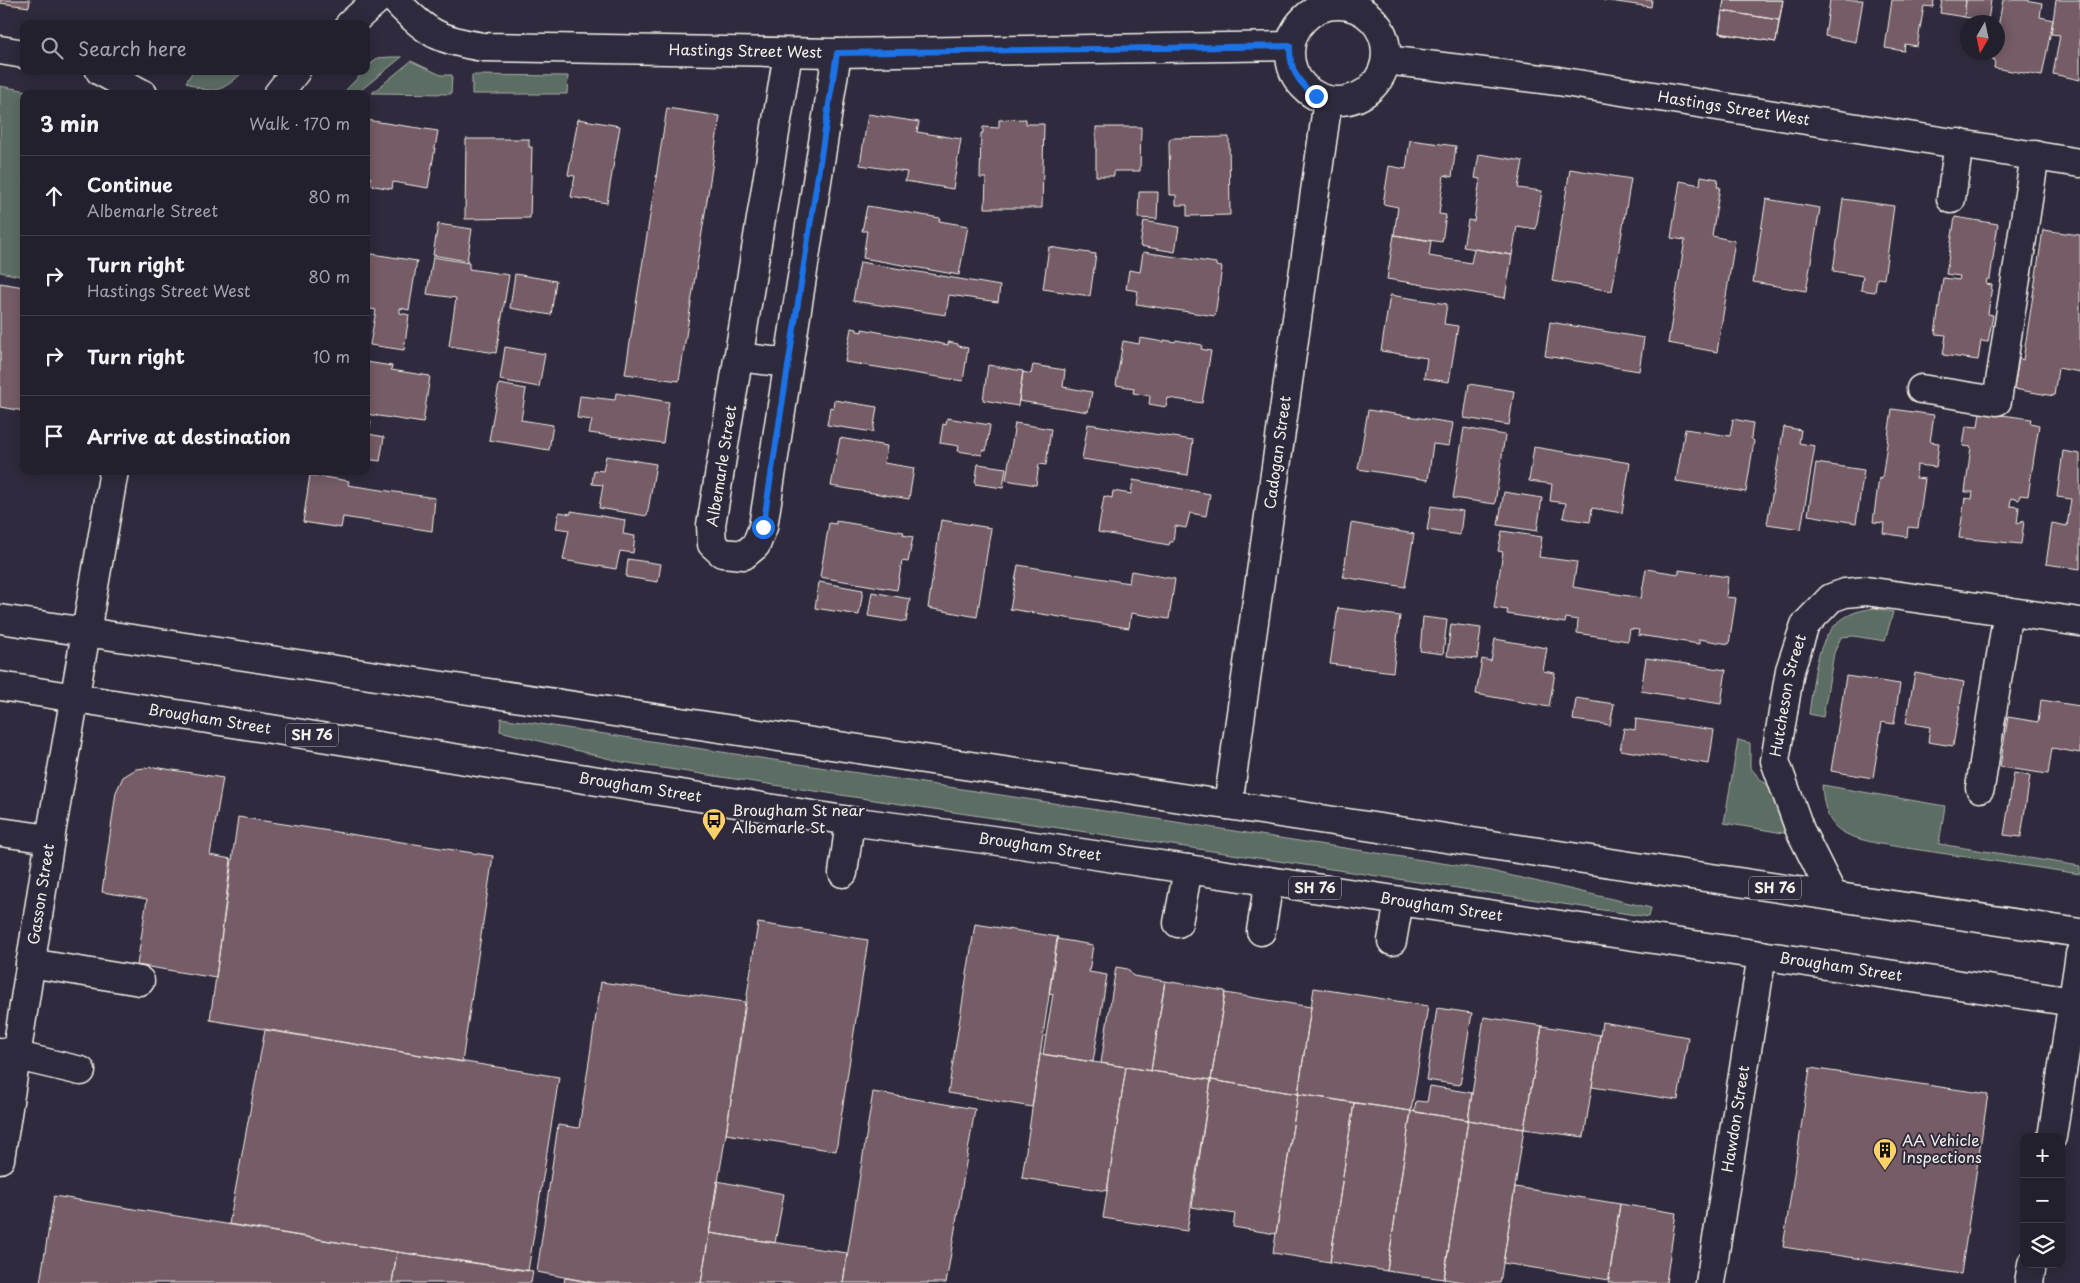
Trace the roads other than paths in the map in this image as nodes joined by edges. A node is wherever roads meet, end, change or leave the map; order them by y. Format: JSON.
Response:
{"nodes":[{"id":1,"x":377,"y":0,"type":"edge"},
{"id":2,"x":396,"y":0,"type":"edge"},
{"id":3,"x":1349,"y":3,"type":"edge"},
{"id":4,"x":354,"y":20,"type":"edge"},
{"id":5,"x":1290,"y":46,"type":"junction"},
{"id":6,"x":0,"y":50,"type":"edge"},
{"id":7,"x":20,"y":53,"type":"edge"},
{"id":8,"x":788,"y":53,"type":"junction"},
{"id":9,"x":837,"y":53,"type":"junction"},
{"id":10,"x":1386,"y":60,"type":"junction"},
{"id":11,"x":107,"y":75,"type":"edge"},
{"id":12,"x":293,"y":75,"type":"edge"},
{"id":13,"x":136,"y":90,"type":"edge"},
{"id":14,"x":281,"y":90,"type":"edge"},
{"id":15,"x":1328,"y":100,"type":"junction"},
{"id":16,"x":1959,"y":144,"type":"junction"},
{"id":17,"x":2035,"y":156,"type":"junction"},
{"id":18,"x":2080,"y":163,"type":"edge"},
{"id":19,"x":1951,"y":200,"type":"dead end"},
{"id":20,"x":739,"y":357,"type":"junction"},
{"id":21,"x":788,"y":363,"type":"junction"},
{"id":22,"x":1921,"y":389,"type":"dead end"},
{"id":23,"x":113,"y":475,"type":"edge"},
{"id":24,"x":2008,"y":610,"type":"junction"},
{"id":25,"x":0,"y":619,"type":"edge"},
{"id":26,"x":2080,"y":622,"type":"edge"},
{"id":27,"x":87,"y":631,"type":"junction"},
{"id":28,"x":0,"y":686,"type":"edge"},
{"id":29,"x":75,"y":698,"type":"junction"},
{"id":30,"x":1980,"y":788,"type":"dead end"},
{"id":31,"x":1228,"y":805,"type":"junction"},
{"id":32,"x":850,"y":821,"type":"junction"},
{"id":33,"x":0,"y":832,"type":"edge"},
{"id":34,"x":50,"y":839,"type":"junction"},
{"id":35,"x":1188,"y":869,"type":"junction"},
{"id":36,"x":843,"y":872,"type":"dead end"},
{"id":37,"x":1269,"y":881,"type":"junction"},
{"id":38,"x":1833,"y":896,"type":"junction"},
{"id":39,"x":1398,"y":901,"type":"junction"},
{"id":40,"x":1178,"y":923,"type":"dead end"},
{"id":41,"x":1261,"y":931,"type":"dead end"},
{"id":42,"x":2080,"y":933,"type":"edge"},
{"id":43,"x":1392,"y":941,"type":"dead end"},
{"id":44,"x":2080,"y":954,"type":"edge"},
{"id":45,"x":1762,"y":955,"type":"junction"},
{"id":46,"x":30,"y":963,"type":"junction"},
{"id":47,"x":140,"y":981,"type":"dead end"},
{"id":48,"x":2076,"y":1003,"type":"edge"},
{"id":49,"x":8,"y":1053,"type":"edge"},
{"id":50,"x":81,"y":1071,"type":"dead end"},
{"id":51,"x":2053,"y":1133,"type":"edge"},
{"id":52,"x":0,"y":1159,"type":"edge"},
{"id":53,"x":2031,"y":1268,"type":"edge"},
{"id":54,"x":1714,"y":1282,"type":"edge"},
{"id":55,"x":2029,"y":1283,"type":"edge"}],
"edges":[{"from":1,"to":4,"type":"main road"},
{"from":2,"to":8,"type":"main road","name":"Hastings Street West"},
{"from":3,"to":5,"type":"main road"},
{"from":3,"to":10,"type":"main road"},
{"from":5,"to":9,"type":"main road","name":"Hastings Street West"},
{"from":5,"to":15,"type":"main road"},
{"from":6,"to":7,"type":"main road"},
{"from":8,"to":9,"type":"main road","name":"Hastings Street West"},
{"from":8,"to":20,"type":"main road","name":"Albemarle Street"},
{"from":9,"to":21,"type":"main road","name":"Albemarle Street"},
{"from":10,"to":15,"type":"main road"},
{"from":10,"to":16,"type":"main road","name":"Hastings Street West"},
{"from":11,"to":13,"type":"main road"},
{"from":12,"to":14,"type":"main road"},
{"from":15,"to":31,"type":"main road","name":"Cadogan Street"},
{"from":16,"to":17,"type":"main road","name":"Hastings Street West"},
{"from":16,"to":19,"type":"main road"},
{"from":17,"to":18,"type":"main road","name":"Hastings Street West"},
{"from":17,"to":22,"type":"main road"},
{"from":20,"to":21,"type":"main road"},
{"from":20,"to":21,"type":"main road","name":"Albemarle Street"},
{"from":23,"to":27,"type":"main road","name":"Gasson Street"},
{"from":24,"to":26,"type":"main road","name":"Hutcheson Street"},
{"from":24,"to":30,"type":"main road"},
{"from":24,"to":38,"type":"main road","name":"Hutcheson Street"},
{"from":25,"to":27,"type":"main road","number":"SH 76"},
{"from":27,"to":29,"type":"main road","name":"Gasson Street"},
{"from":27,"to":31,"type":"main road","number":"SH 76"},
{"from":28,"to":29,"type":"main road","name":"Brougham Street","number":"SH 76"},
{"from":29,"to":32,"type":"main road","name":"Brougham Street","number":"SH 76"},
{"from":29,"to":34,"type":"main road","name":"Gasson Street"},
{"from":31,"to":38,"type":"main road","number":"SH 76"},
{"from":32,"to":35,"type":"main road","name":"Brougham Street","number":"SH 76"},
{"from":32,"to":36,"type":"main road"},
{"from":33,"to":34,"type":"main road"},
{"from":34,"to":46,"type":"main road","name":"Gasson Street"},
{"from":35,"to":37,"type":"main road","name":"Brougham Street","number":"SH 76"},
{"from":35,"to":40,"type":"main road"},
{"from":37,"to":39,"type":"main road","name":"Brougham Street","number":"SH 76"},
{"from":37,"to":41,"type":"main road"},
{"from":38,"to":42,"type":"main road","number":"SH 76"},
{"from":39,"to":43,"type":"main road"},
{"from":39,"to":45,"type":"main road","name":"Brougham Street","number":"SH 76"},
{"from":44,"to":48,"type":"main road"},
{"from":45,"to":48,"type":"main road","name":"Brougham Street","number":"SH 76"},
{"from":45,"to":54,"type":"main road","name":"Hawdon Street"},
{"from":46,"to":47,"type":"main road"},
{"from":46,"to":49,"type":"main road","name":"Gasson Street"},
{"from":48,"to":51,"type":"main road"},
{"from":49,"to":50,"type":"main road"},
{"from":49,"to":52,"type":"main road","name":"Gasson Street"},
{"from":53,"to":55,"type":"main road"}]}
